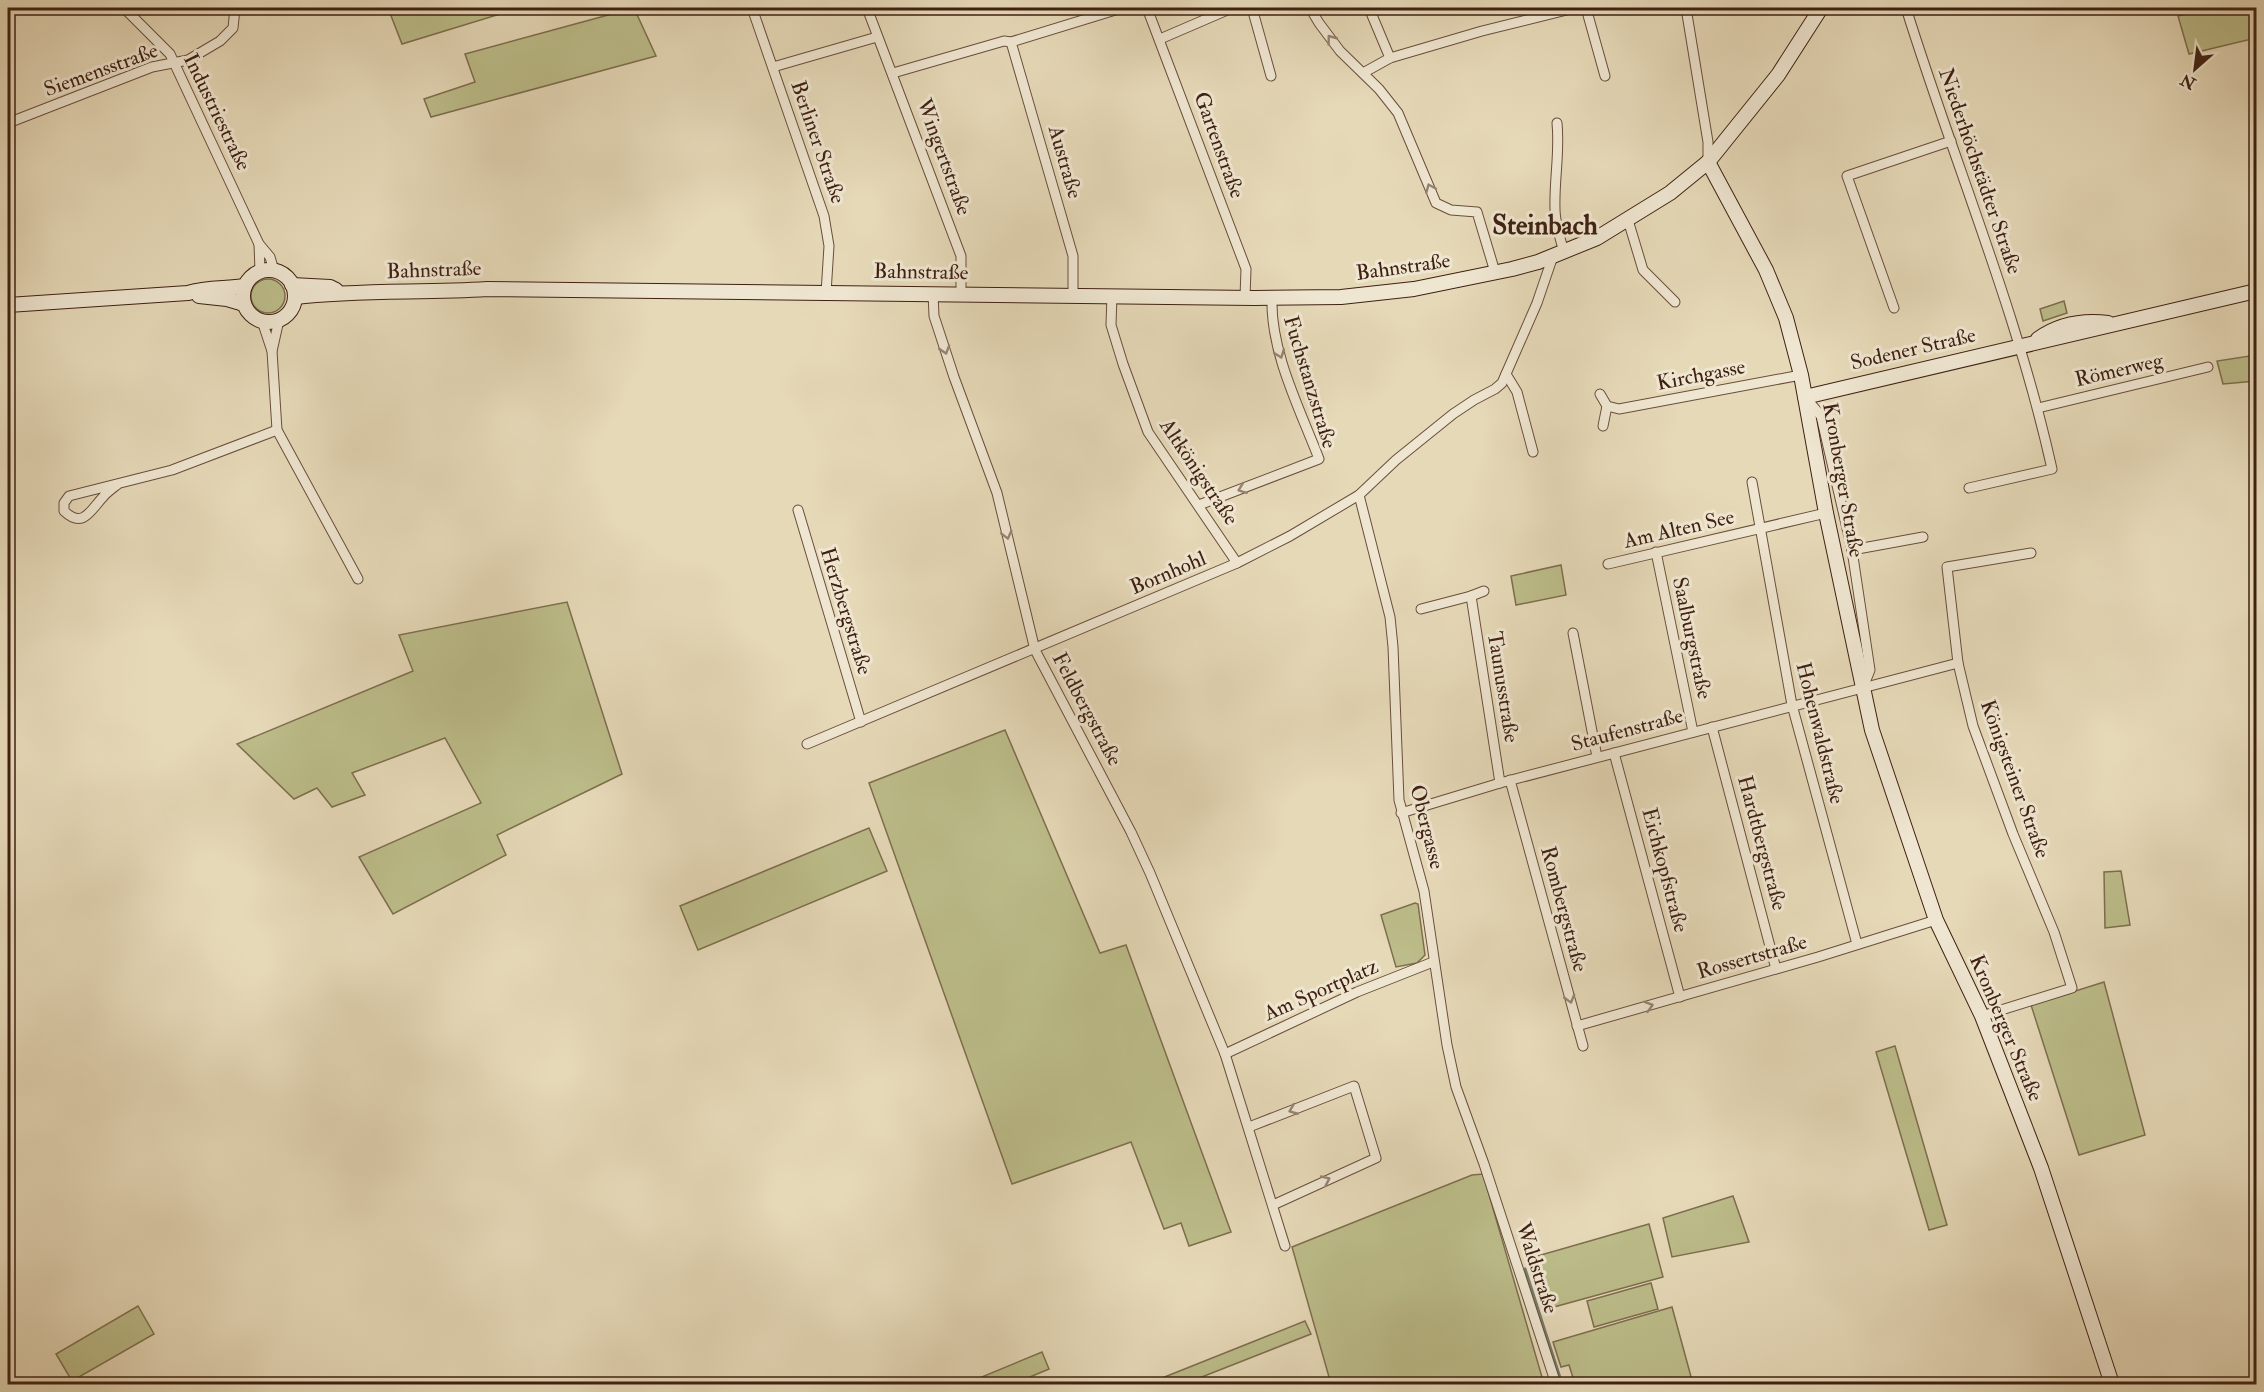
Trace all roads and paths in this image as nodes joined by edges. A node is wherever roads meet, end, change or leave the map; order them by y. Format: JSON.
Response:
{"nodes":[{"id":1,"x":124,"y":8,"type":"edge"},
{"id":2,"x":235,"y":8,"type":"edge"},
{"id":3,"x":752,"y":8,"type":"edge"},
{"id":4,"x":867,"y":8,"type":"edge"},
{"id":5,"x":1122,"y":8,"type":"edge"},
{"id":6,"x":1147,"y":8,"type":"edge"},
{"id":7,"x":1232,"y":8,"type":"edge"},
{"id":8,"x":1252,"y":8,"type":"edge"},
{"id":9,"x":1310,"y":8,"type":"edge"},
{"id":10,"x":1369,"y":8,"type":"edge"},
{"id":11,"x":1575,"y":8,"type":"edge"},
{"id":12,"x":1587,"y":8,"type":"edge"},
{"id":13,"x":1686,"y":8,"type":"edge"},
{"id":14,"x":1821,"y":8,"type":"edge"},
{"id":15,"x":1906,"y":8,"type":"edge"},
{"id":16,"x":877,"y":37,"type":"junction"},
{"id":17,"x":1160,"y":39,"type":"junction"},
{"id":18,"x":1011,"y":42,"type":"junction"},
{"id":19,"x":1390,"y":58,"type":"junction"},
{"id":20,"x":174,"y":63,"type":"junction"},
{"id":21,"x":773,"y":67,"type":"junction"},
{"id":22,"x":892,"y":73,"type":"junction"},
{"id":23,"x":1363,"y":73,"type":"junction"},
{"id":24,"x":1271,"y":76,"type":"dead end"},
{"id":25,"x":1605,"y":76,"type":"dead end"},
{"id":26,"x":8,"y":123,"type":"edge"},
{"id":27,"x":1557,"y":123,"type":"dead end"},
{"id":28,"x":1951,"y":141,"type":"junction"},
{"id":29,"x":1708,"y":162,"type":"junction"},
{"id":30,"x":1628,"y":220,"type":"junction"},
{"id":31,"x":259,"y":244,"type":"junction"},
{"id":32,"x":1558,"y":254,"type":"junction"},
{"id":33,"x":267,"y":271,"type":"junction"},
{"id":34,"x":1495,"y":272,"type":"junction"},
{"id":35,"x":245,"y":286,"type":"junction"},
{"id":36,"x":293,"y":291,"type":"junction"},
{"id":37,"x":2256,"y":291,"type":"edge"},
{"id":38,"x":188,"y":293,"type":"junction"},
{"id":39,"x":826,"y":293,"type":"junction"},
{"id":40,"x":933,"y":293,"type":"junction"},
{"id":41,"x":961,"y":294,"type":"junction"},
{"id":42,"x":1073,"y":294,"type":"junction"},
{"id":43,"x":1112,"y":295,"type":"junction"},
{"id":44,"x":1245,"y":297,"type":"junction"},
{"id":45,"x":1272,"y":297,"type":"junction"},
{"id":46,"x":1675,"y":302,"type":"dead end"},
{"id":47,"x":244,"y":304,"type":"junction"},
{"id":48,"x":8,"y":305,"type":"edge"},
{"id":49,"x":1894,"y":308,"type":"dead end"},
{"id":50,"x":279,"y":320,"type":"junction"},
{"id":51,"x":262,"y":321,"type":"junction"},
{"id":52,"x":2026,"y":345,"type":"junction"},
{"id":53,"x":272,"y":351,"type":"junction"},
{"id":54,"x":2208,"y":367,"type":"dead end"},
{"id":55,"x":1506,"y":374,"type":"junction"},
{"id":56,"x":1801,"y":375,"type":"junction"},
{"id":57,"x":1600,"y":394,"type":"dead end"},
{"id":58,"x":1805,"y":397,"type":"junction"},
{"id":59,"x":1607,"y":406,"type":"junction"},
{"id":60,"x":2038,"y":408,"type":"junction"},
{"id":61,"x":1603,"y":426,"type":"dead end"},
{"id":62,"x":277,"y":430,"type":"junction"},
{"id":63,"x":1533,"y":452,"type":"dead end"},
{"id":64,"x":1752,"y":482,"type":"dead end"},
{"id":65,"x":118,"y":484,"type":"junction"},
{"id":66,"x":1969,"y":488,"type":"dead end"},
{"id":67,"x":1359,"y":495,"type":"junction"},
{"id":68,"x":1199,"y":505,"type":"junction"},
{"id":69,"x":798,"y":510,"type":"dead end"},
{"id":70,"x":1826,"y":513,"type":"junction"},
{"id":71,"x":1759,"y":528,"type":"junction"},
{"id":72,"x":1923,"y":537,"type":"dead end"},
{"id":73,"x":1852,"y":550,"type":"junction"},
{"id":74,"x":1656,"y":552,"type":"junction"},
{"id":75,"x":2031,"y":553,"type":"dead end"},
{"id":76,"x":1237,"y":563,"type":"junction"},
{"id":77,"x":1608,"y":564,"type":"dead end"},
{"id":78,"x":358,"y":579,"type":"dead end"},
{"id":79,"x":1484,"y":591,"type":"dead end"},
{"id":80,"x":1471,"y":596,"type":"junction"},
{"id":81,"x":1421,"y":609,"type":"dead end"},
{"id":82,"x":1572,"y":633,"type":"dead end"},
{"id":83,"x":1035,"y":650,"type":"junction"},
{"id":84,"x":1958,"y":663,"type":"junction"},
{"id":85,"x":1863,"y":687,"type":"junction"},
{"id":86,"x":1792,"y":705,"type":"junction"},
{"id":87,"x":861,"y":722,"type":"junction"},
{"id":88,"x":1712,"y":727,"type":"junction"},
{"id":89,"x":1693,"y":732,"type":"junction"},
{"id":90,"x":807,"y":744,"type":"dead end"},
{"id":91,"x":1614,"y":753,"type":"junction"},
{"id":92,"x":1597,"y":757,"type":"junction"},
{"id":93,"x":1505,"y":781,"type":"junction"},
{"id":94,"x":1401,"y":813,"type":"junction"},
{"id":95,"x":1936,"y":921,"type":"junction"},
{"id":96,"x":1857,"y":944,"type":"junction"},
{"id":97,"x":1433,"y":962,"type":"junction"},
{"id":98,"x":1776,"y":969,"type":"junction"},
{"id":99,"x":1680,"y":997,"type":"junction"},
{"id":100,"x":1982,"y":1017,"type":"junction"},
{"id":101,"x":1577,"y":1026,"type":"junction"},
{"id":102,"x":1582,"y":1047,"type":"dead end"},
{"id":103,"x":1225,"y":1054,"type":"junction"},
{"id":104,"x":1249,"y":1127,"type":"junction"},
{"id":105,"x":1484,"y":1164,"type":"joint"},
{"id":106,"x":1273,"y":1205,"type":"junction"},
{"id":107,"x":1285,"y":1246,"type":"dead end"},
{"id":108,"x":1556,"y":1384,"type":"edge"},
{"id":109,"x":2112,"y":1384,"type":"edge"}],
"edges":[{"from":1,"to":20,"type":"street","name":"Industriestraße"},
{"from":2,"to":20,"type":"street","name":"Siemensstraße"},
{"from":3,"to":21,"type":"street","name":"Berliner Straße"},
{"from":4,"to":16,"type":"street","name":"Wingertstraße"},
{"from":5,"to":18,"type":"street"},
{"from":6,"to":17,"type":"street","name":"Gartenstraße"},
{"from":7,"to":17,"type":"street"},
{"from":8,"to":24,"type":"street"},
{"from":23,"to":9,"type":"street","one_way":true},
{"from":10,"to":19,"type":"street"},
{"from":11,"to":19,"type":"street"},
{"from":12,"to":25,"type":"street"},
{"from":13,"to":29,"type":"street"},
{"from":14,"to":29,"type":"main road","name":"Bahnstraße"},
{"from":15,"to":28,"type":"street","name":"Niederhöchstädter Straße"},
{"from":16,"to":21,"type":"street"},
{"from":16,"to":22,"type":"street","name":"Wingertstraße"},
{"from":17,"to":44,"type":"street","name":"Gartenstraße"},
{"from":18,"to":22,"type":"street"},
{"from":18,"to":42,"type":"street","name":"Austraße"},
{"from":19,"to":23,"type":"street"},
{"from":20,"to":26,"type":"street","name":"Siemensstraße"},
{"from":20,"to":31,"type":"street","name":"Industriestraße"},
{"from":21,"to":39,"type":"street","name":"Berliner Straße"},
{"from":22,"to":41,"type":"street","name":"Wingertstraße"},
{"from":34,"to":23,"type":"street","one_way":true},
{"from":27,"to":32,"type":"street"},
{"from":28,"to":49,"type":"street"},
{"from":28,"to":52,"type":"street","name":"Niederhöchstädter Straße"},
{"from":29,"to":30,"type":"main road","name":"Bahnstraße"},
{"from":29,"to":56,"type":"main road"},
{"from":30,"to":32,"type":"main road","name":"Bahnstraße"},
{"from":30,"to":46,"type":"street"},
{"from":31,"to":33,"type":"street","name":"Industriestraße"},
{"from":31,"to":33,"type":"street","name":"Industriestraße"},
{"from":32,"to":34,"type":"main road","name":"Bahnstraße"},
{"from":32,"to":55,"type":"street","name":"Bornhohl"},
{"from":33,"to":35,"type":"main road"},
{"from":33,"to":36,"type":"main road"},
{"from":34,"to":45,"type":"main road","name":"Bahnstraße"},
{"from":35,"to":38,"type":"main road"},
{"from":35,"to":47,"type":"main road"},
{"from":36,"to":39,"type":"main road","name":"Bahnstraße"},
{"from":36,"to":50,"type":"main road"},
{"from":37,"to":52,"type":"main road","name":"Sodener Straße"},
{"from":38,"to":47,"type":"main road"},
{"from":38,"to":48,"type":"main road"},
{"from":39,"to":40,"type":"main road","name":"Bahnstraße"},
{"from":40,"to":41,"type":"main road","name":"Bahnstraße"},
{"from":40,"to":83,"type":"street","name":"Feldbergstraße","one_way":true},
{"from":41,"to":42,"type":"main road","name":"Bahnstraße"},
{"from":42,"to":43,"type":"main road","name":"Bahnstraße"},
{"from":43,"to":44,"type":"main road","name":"Bahnstraße"},
{"from":43,"to":68,"type":"street","name":"Altkönigstraße"},
{"from":44,"to":45,"type":"main road","name":"Bahnstraße"},
{"from":45,"to":68,"type":"street","name":"Fuchstanzstraße","one_way":true},
{"from":47,"to":51,"type":"main road"},
{"from":50,"to":51,"type":"main road"},
{"from":50,"to":53,"type":"street"},
{"from":51,"to":53,"type":"street"},
{"from":52,"to":58,"type":"main road","name":"Sodener Straße"},
{"from":52,"to":60,"type":"street","name":"Niederhöchstädter Straße"},
{"from":53,"to":62,"type":"street"},
{"from":54,"to":60,"type":"street","name":"Römerweg"},
{"from":55,"to":63,"type":"street"},
{"from":55,"to":67,"type":"street","name":"Bornhohl"},
{"from":56,"to":58,"type":"main road"},
{"from":56,"to":59,"type":"street","name":"Kirchgasse"},
{"from":57,"to":59,"type":"street"},
{"from":58,"to":70,"type":"main road","name":"Kronberger Straße"},
{"from":58,"to":73,"type":"street","name":"Kronberger Straße"},
{"from":59,"to":61,"type":"street"},
{"from":60,"to":66,"type":"street","name":"Niederhöchstädter Straße"},
{"from":62,"to":65,"type":"street"},
{"from":62,"to":78,"type":"street"},
{"from":64,"to":71,"type":"street","name":"Am Alten See"},
{"from":65,"to":65,"type":"street"},
{"from":67,"to":76,"type":"street","name":"Bornhohl"},
{"from":67,"to":94,"type":"street","name":"Obergasse"},
{"from":68,"to":76,"type":"street","name":"Altkönigstraße"},
{"from":69,"to":87,"type":"street","name":"Herzbergstraße"},
{"from":70,"to":71,"type":"street","name":"Am Alten See"},
{"from":70,"to":85,"type":"main road","name":"Kronberger Straße"},
{"from":71,"to":74,"type":"street","name":"Am Alten See"},
{"from":71,"to":86,"type":"street","name":"Hohenwaldstraße"},
{"from":72,"to":73,"type":"street","name":"Kronberger Straße"},
{"from":73,"to":85,"type":"street","name":"Kronberger Straße"},
{"from":74,"to":77,"type":"street","name":"Am Alten See"},
{"from":74,"to":89,"type":"street","name":"Saalburgstraße"},
{"from":75,"to":84,"type":"street","name":"Königsteiner Straße"},
{"from":76,"to":83,"type":"street","name":"Bornhohl"},
{"from":79,"to":80,"type":"street"},
{"from":80,"to":81,"type":"street"},
{"from":80,"to":93,"type":"street","name":"Taunusstraße"},
{"from":82,"to":92,"type":"street"},
{"from":83,"to":87,"type":"street","name":"Bornhohl"},
{"from":83,"to":103,"type":"street","name":"Feldbergstraße"},
{"from":84,"to":85,"type":"street"},
{"from":84,"to":100,"type":"street","name":"Königsteiner Straße"},
{"from":85,"to":86,"type":"street","name":"Staufenstraße"},
{"from":85,"to":95,"type":"main road","name":"Kronberger Straße"},
{"from":86,"to":88,"type":"street","name":"Staufenstraße"},
{"from":86,"to":96,"type":"street","name":"Hohenwaldstraße"},
{"from":87,"to":90,"type":"street","name":"Bornhohl"},
{"from":88,"to":89,"type":"street","name":"Staufenstraße"},
{"from":88,"to":98,"type":"street","name":"Hardtbergstraße"},
{"from":89,"to":91,"type":"street","name":"Staufenstraße"},
{"from":91,"to":92,"type":"street","name":"Staufenstraße"},
{"from":91,"to":99,"type":"street","name":"Eichkopfstraße"},
{"from":92,"to":93,"type":"street","name":"Staufenstraße"},
{"from":93,"to":94,"type":"street","name":"Staufenstraße"},
{"from":93,"to":101,"type":"street","name":"Rombergstraße","one_way":true},
{"from":94,"to":97,"type":"street","name":"Obergasse"},
{"from":95,"to":96,"type":"street","name":"Rossertstraße"},
{"from":95,"to":100,"type":"main road","name":"Kronberger Straße"},
{"from":96,"to":98,"type":"street","name":"Rossertstraße"},
{"from":97,"to":103,"type":"street","name":"Am Sportplatz"},
{"from":97,"to":105,"type":"street","name":"Obergasse"},
{"from":98,"to":99,"type":"street","name":"Rossertstraße"},
{"from":101,"to":99,"type":"street","name":"Rossertstraße","one_way":true},
{"from":100,"to":109,"type":"main road","name":"Kronberger Straße"},
{"from":101,"to":102,"type":"street","name":"Rombergstraße"},
{"from":103,"to":104,"type":"street","name":"Feldbergstraße"},
{"from":104,"to":106,"type":"street","name":"Feldbergstraße"},
{"from":106,"to":104,"type":"street","one_way":true},
{"from":105,"to":108,"type":"street","name":"Waldstraße"},
{"from":106,"to":107,"type":"street","name":"Feldbergstraße"}]}
